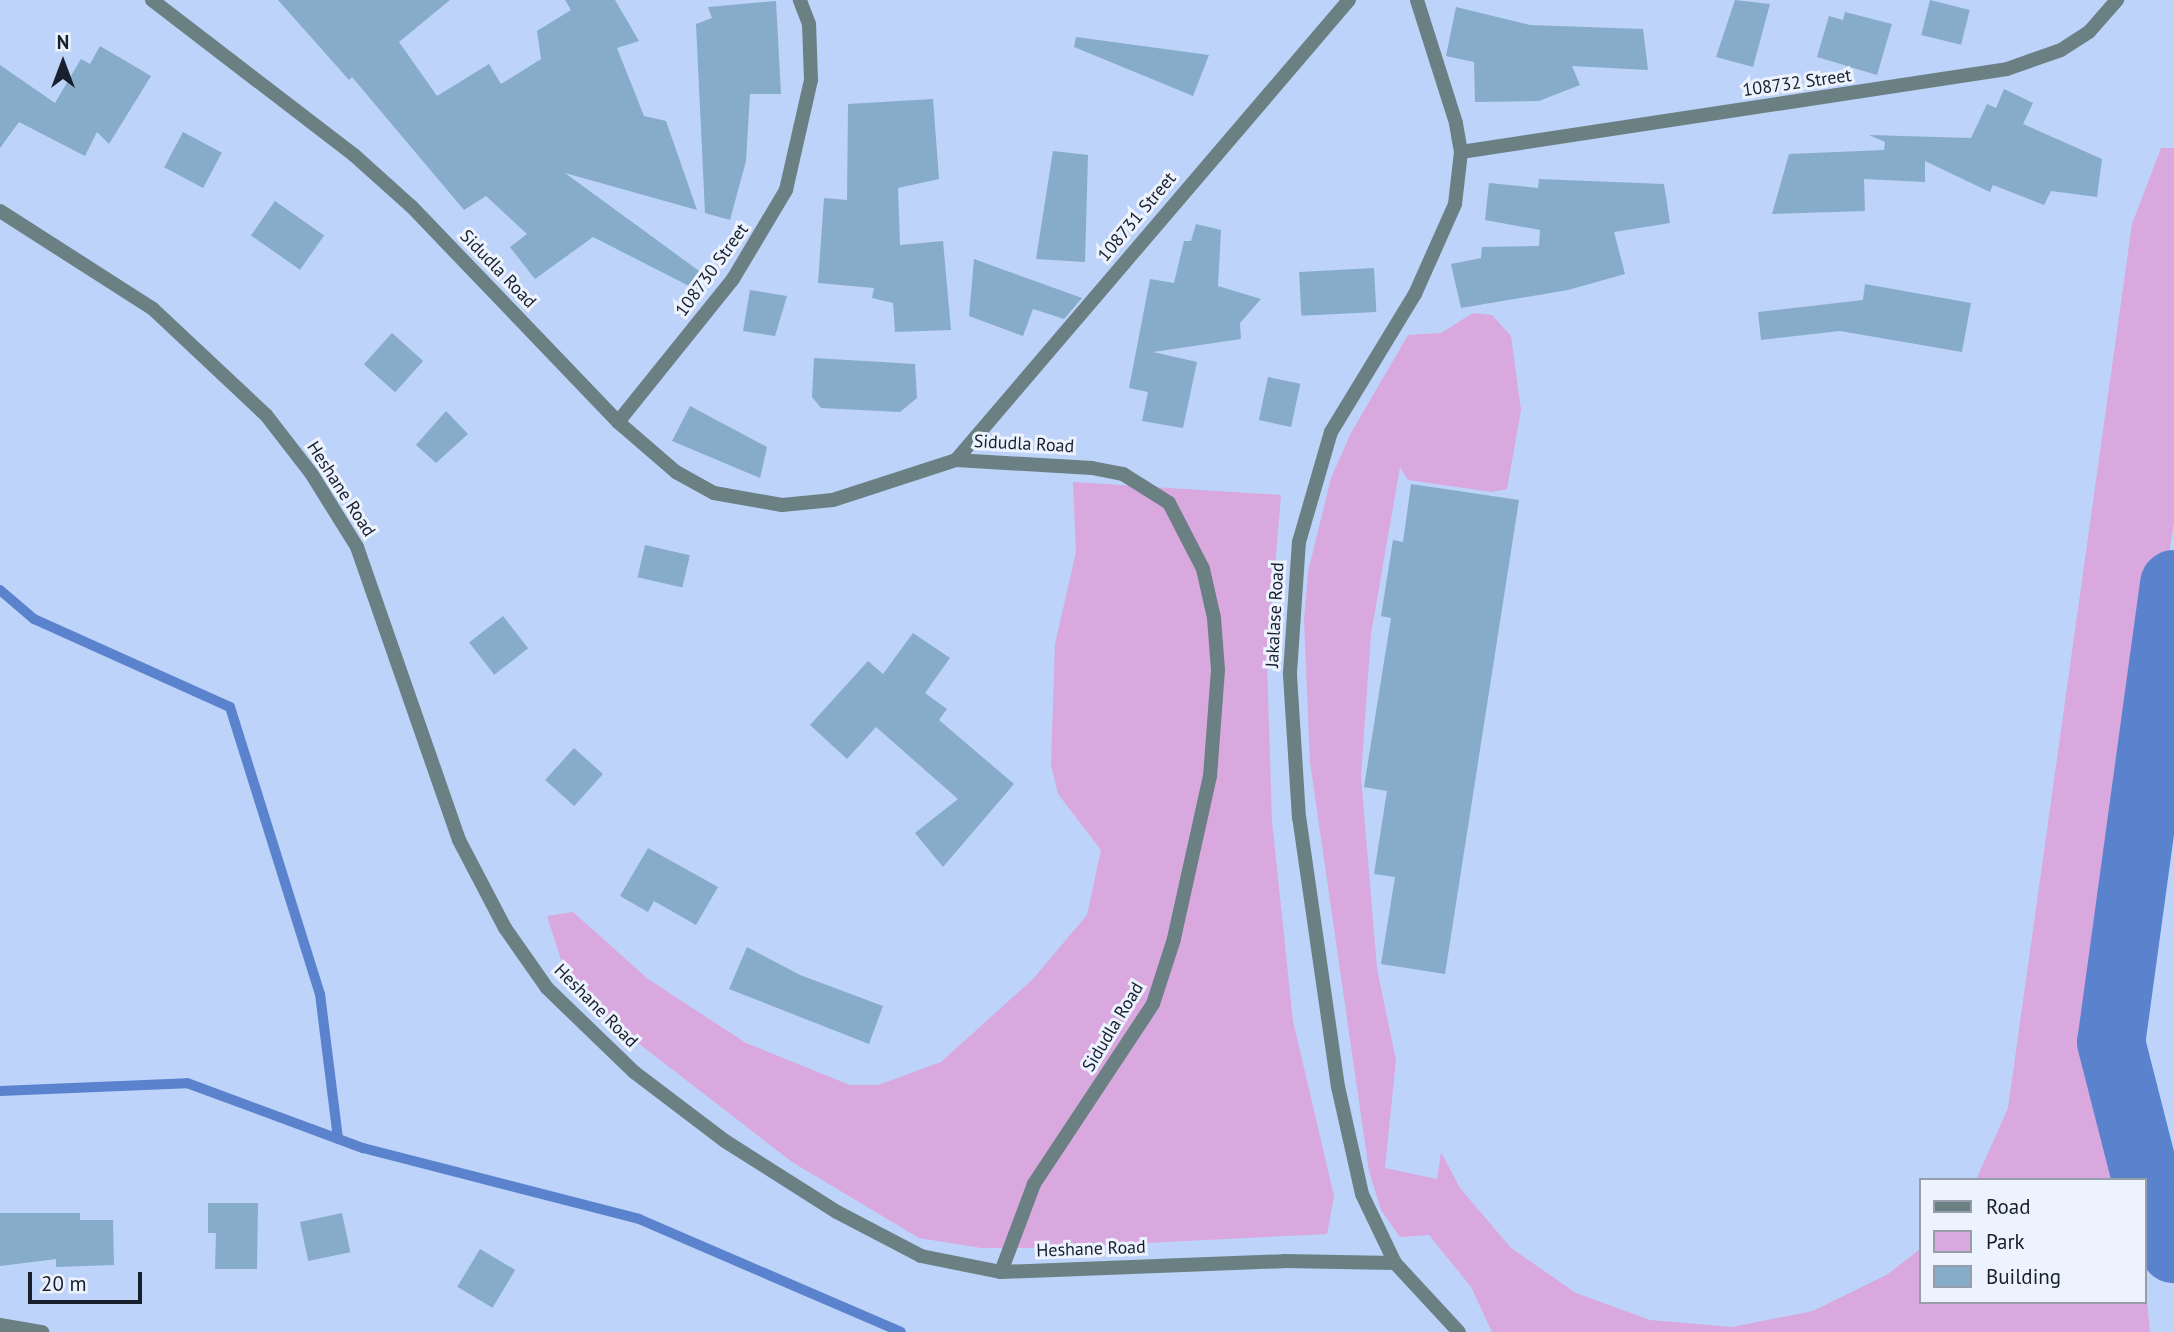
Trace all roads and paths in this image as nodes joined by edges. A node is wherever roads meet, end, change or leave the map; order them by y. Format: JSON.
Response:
{"nodes":[{"id":1,"x":152,"y":0,"type":"edge"},
{"id":2,"x":800,"y":0,"type":"edge"},
{"id":3,"x":1349,"y":0,"type":"edge"},
{"id":4,"x":1417,"y":0,"type":"edge"},
{"id":5,"x":2117,"y":0,"type":"edge"},
{"id":6,"x":1461,"y":152,"type":"junction"},
{"id":7,"x":0,"y":211,"type":"edge"},
{"id":8,"x":618,"y":422,"type":"junction"},
{"id":9,"x":956,"y":460,"type":"junction"},
{"id":10,"x":1395,"y":1263,"type":"junction"},
{"id":11,"x":1001,"y":1272,"type":"junction"},
{"id":12,"x":0,"y":1325,"type":"edge"},
{"id":13,"x":42,"y":1332,"type":"edge"},
{"id":14,"x":1459,"y":1332,"type":"edge"}],
"edges":[{"from":1,"to":8,"type":"street","name":"Sidudla Road"},
{"from":2,"to":8,"type":"street","name":"108730 Street"},
{"from":3,"to":9,"type":"street","name":"108731 Street"},
{"from":4,"to":6,"type":"street","name":"Jakalase Road"},
{"from":5,"to":6,"type":"street","name":"108732 Street"},
{"from":6,"to":10,"type":"street","name":"Jakalase Road"},
{"from":7,"to":11,"type":"street","name":"Heshane Road"},
{"from":8,"to":9,"type":"street","name":"Sidudla Road"},
{"from":9,"to":11,"type":"street","name":"Sidudla Road"},
{"from":10,"to":11,"type":"street","name":"Heshane Road"},
{"from":10,"to":14,"type":"street"},
{"from":12,"to":13,"type":"street"}]}
